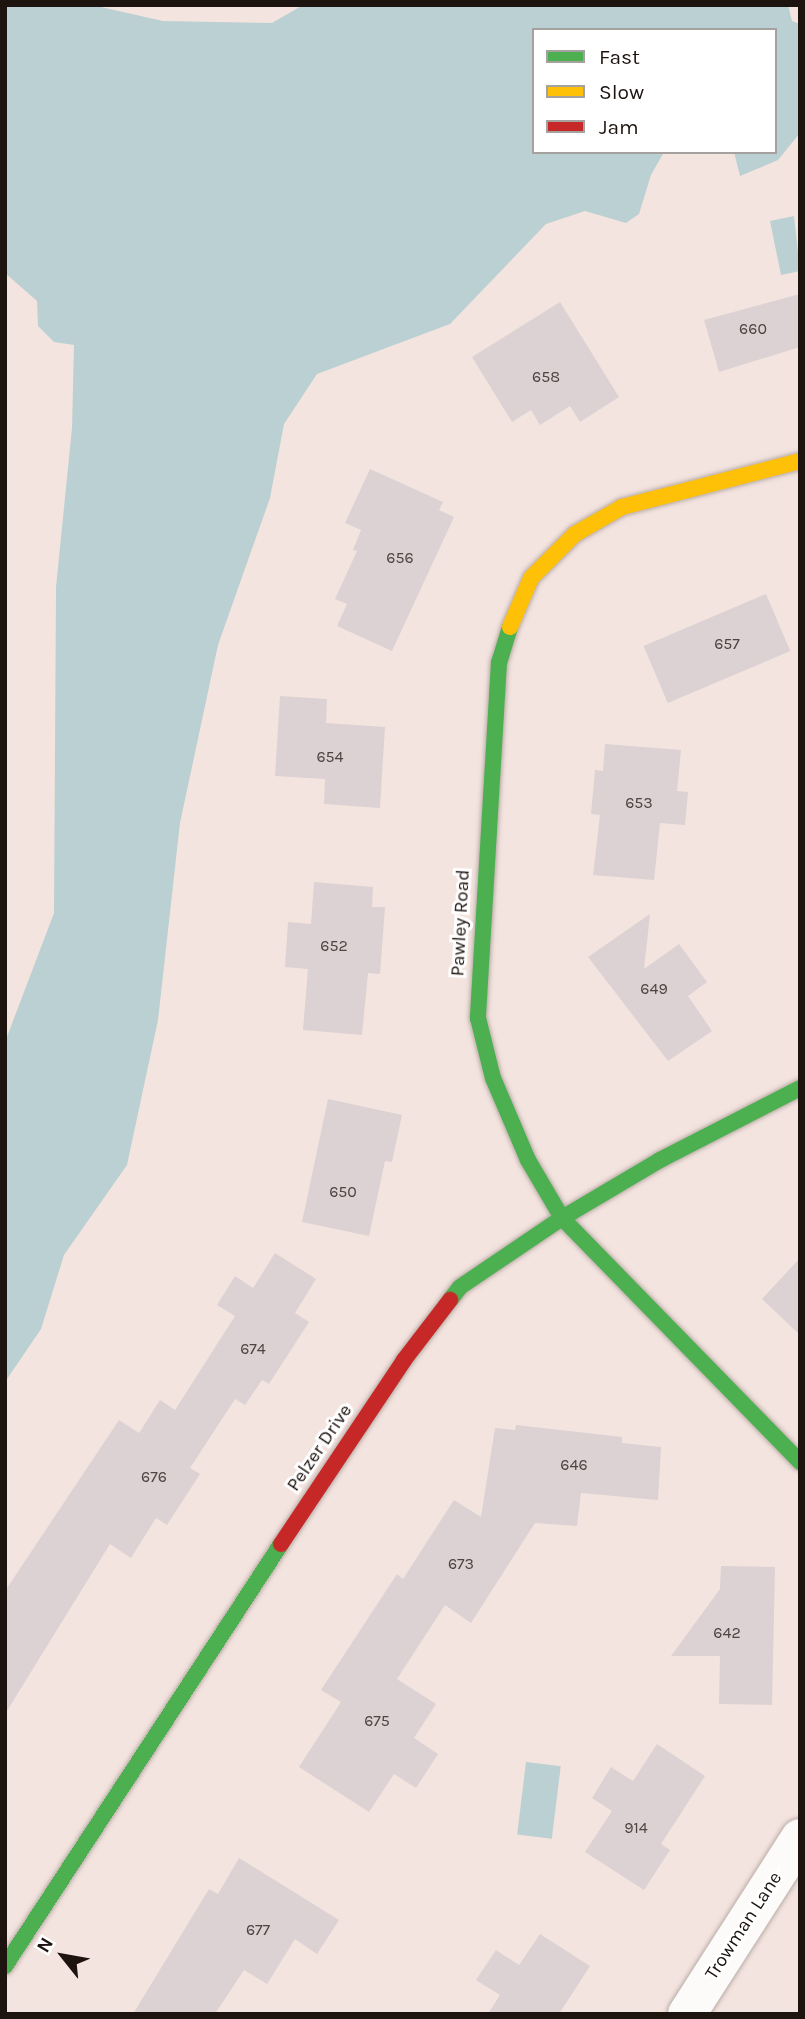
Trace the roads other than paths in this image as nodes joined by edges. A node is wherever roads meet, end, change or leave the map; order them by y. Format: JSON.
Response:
{"nodes":[{"id":1,"x":800,"y":461,"type":"edge"},
{"id":2,"x":800,"y":1088,"type":"edge"},
{"id":3,"x":562,"y":1218,"type":"junction"},
{"id":4,"x":800,"y":1462,"type":"edge"},
{"id":5,"x":800,"y":1838,"type":"edge"},
{"id":6,"x":5,"y":1966,"type":"edge"},
{"id":7,"x":687,"y":2014,"type":"edge"}],
"edges":[{"from":1,"to":3,"type":"street","name":"Pawley Road"},
{"from":2,"to":3,"type":"street","name":"Pelzer Drive"},
{"from":3,"to":4,"type":"street","name":"Pawley Road"},
{"from":3,"to":6,"type":"street","name":"Pelzer Drive"},
{"from":5,"to":7,"type":"street","name":"Trowman Lane"}]}
